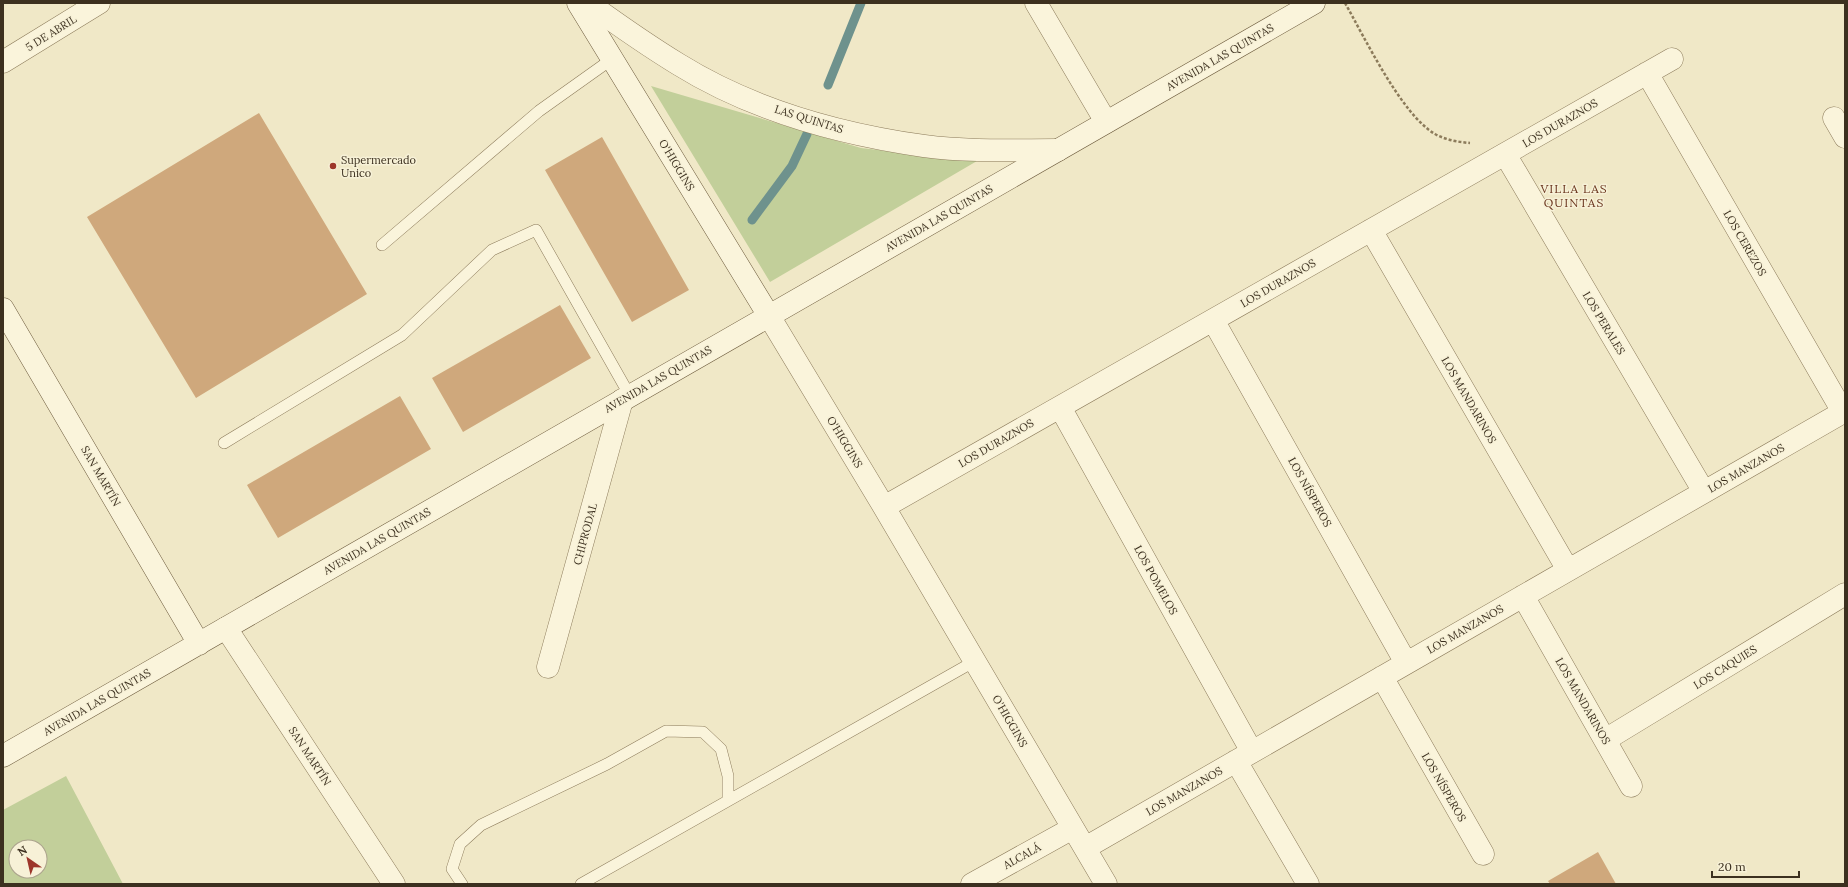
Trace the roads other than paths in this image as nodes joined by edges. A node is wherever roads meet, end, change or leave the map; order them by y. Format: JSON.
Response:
{"nodes":[{"id":1,"x":99,"y":3,"type":"edge"},
{"id":2,"x":578,"y":3,"type":"edge"},
{"id":3,"x":588,"y":3,"type":"edge"},
{"id":4,"x":1036,"y":3,"type":"edge"},
{"id":5,"x":1314,"y":3,"type":"edge"},
{"id":6,"x":1672,"y":59,"type":"dead end"},
{"id":7,"x":612,"y":60,"type":"junction"},
{"id":8,"x":3,"y":62,"type":"edge"},
{"id":9,"x":1647,"y":73,"type":"junction"},
{"id":10,"x":1834,"y":118,"type":"dead end"},
{"id":11,"x":1106,"y":122,"type":"junction"},
{"id":12,"x":1845,"y":137,"type":"edge"},
{"id":13,"x":1058,"y":150,"type":"junction"},
{"id":14,"x":1505,"y":154,"type":"junction"},
{"id":15,"x":1371,"y":230,"type":"junction"},
{"id":16,"x":382,"y":245,"type":"dead end"},
{"id":17,"x":3,"y":309,"type":"edge"},
{"id":18,"x":769,"y":316,"type":"junction"},
{"id":19,"x":1213,"y":320,"type":"junction"},
{"id":20,"x":626,"y":398,"type":"junction"},
{"id":21,"x":1060,"y":407,"type":"junction"},
{"id":22,"x":1844,"y":411,"type":"edge"},
{"id":23,"x":224,"y":443,"type":"dead end"},
{"id":24,"x":1704,"y":492,"type":"junction"},
{"id":25,"x":884,"y":507,"type":"junction"},
{"id":26,"x":1568,"y":570,"type":"junction"},
{"id":27,"x":1845,"y":594,"type":"edge"},
{"id":28,"x":1523,"y":596,"type":"junction"},
{"id":29,"x":226,"y":628,"type":"junction"},
{"id":30,"x":199,"y":644,"type":"junction"},
{"id":31,"x":975,"y":660,"type":"junction"},
{"id":32,"x":1406,"y":663,"type":"junction"},
{"id":33,"x":548,"y":667,"type":"dead end"},
{"id":34,"x":1382,"y":677,"type":"junction"},
{"id":35,"x":1606,"y":740,"type":"junction"},
{"id":36,"x":3,"y":756,"type":"edge"},
{"id":37,"x":1244,"y":756,"type":"junction"},
{"id":38,"x":1631,"y":786,"type":"dead end"},
{"id":39,"x":728,"y":800,"type":"junction"},
{"id":40,"x":1073,"y":828,"type":"junction"},
{"id":41,"x":1085,"y":848,"type":"junction"},
{"id":42,"x":1483,"y":854,"type":"dead end"},
{"id":43,"x":394,"y":884,"type":"edge"},
{"id":44,"x":462,"y":884,"type":"edge"},
{"id":45,"x":581,"y":884,"type":"edge"},
{"id":46,"x":972,"y":884,"type":"edge"},
{"id":47,"x":1106,"y":884,"type":"edge"},
{"id":48,"x":1308,"y":884,"type":"edge"}],
"edges":[{"from":1,"to":8,"type":"street","name":"5 DE ABRIL"},
{"from":2,"to":7,"type":"street","name":"O'HIGGINS"},
{"from":3,"to":13,"type":"street","name":"LAS QUINTAS"},
{"from":4,"to":11,"type":"street"},
{"from":5,"to":11,"type":"street","name":"AVENIDA LAS QUINTAS"},
{"from":6,"to":9,"type":"street","name":"LOS DURAZNOS"},
{"from":7,"to":16,"type":"lane"},
{"from":7,"to":18,"type":"street","name":"O'HIGGINS"},
{"from":9,"to":14,"type":"street","name":"LOS DURAZNOS"},
{"from":9,"to":22,"type":"street","name":"LOS CEREZOS"},
{"from":10,"to":12,"type":"street"},
{"from":11,"to":13,"type":"street","name":"AVENIDA LAS QUINTAS"},
{"from":13,"to":18,"type":"street","name":"AVENIDA LAS QUINTAS"},
{"from":14,"to":15,"type":"street","name":"LOS DURAZNOS"},
{"from":14,"to":24,"type":"street","name":"LOS PERALES"},
{"from":15,"to":19,"type":"street","name":"LOS DURAZNOS"},
{"from":15,"to":26,"type":"street","name":"LOS MANDARINOS"},
{"from":17,"to":30,"type":"street","name":"SAN MARTÍN"},
{"from":18,"to":20,"type":"street","name":"AVENIDA LAS QUINTAS"},
{"from":18,"to":25,"type":"street","name":"O'HIGGINS"},
{"from":19,"to":21,"type":"street","name":"LOS DURAZNOS"},
{"from":19,"to":32,"type":"street","name":"LOS NÍSPEROS"},
{"from":20,"to":23,"type":"lane"},
{"from":20,"to":29,"type":"street","name":"AVENIDA LAS QUINTAS"},
{"from":20,"to":33,"type":"street","name":"CHIPRODAL"},
{"from":21,"to":25,"type":"street","name":"LOS DURAZNOS"},
{"from":21,"to":37,"type":"street","name":"LOS POMELOS"},
{"from":22,"to":24,"type":"street","name":"LOS MANZANOS"},
{"from":24,"to":26,"type":"street","name":"LOS MANZANOS"},
{"from":25,"to":31,"type":"street","name":"O'HIGGINS"},
{"from":26,"to":28,"type":"street","name":"LOS MANZANOS"},
{"from":27,"to":35,"type":"street","name":"LOS CAQUIES"},
{"from":28,"to":32,"type":"street","name":"LOS MANZANOS"},
{"from":28,"to":35,"type":"street","name":"LOS MANDARINOS"},
{"from":29,"to":30,"type":"street","name":"AVENIDA LAS QUINTAS"},
{"from":29,"to":43,"type":"street","name":"SAN MARTÍN"},
{"from":30,"to":36,"type":"street","name":"AVENIDA LAS QUINTAS"},
{"from":31,"to":39,"type":"lane"},
{"from":31,"to":40,"type":"street","name":"O'HIGGINS"},
{"from":32,"to":34,"type":"street","name":"LOS MANZANOS"},
{"from":34,"to":37,"type":"street","name":"LOS MANZANOS"},
{"from":34,"to":42,"type":"street","name":"LOS NÍSPEROS"},
{"from":35,"to":38,"type":"street","name":"LOS MANDARINOS"},
{"from":37,"to":41,"type":"street","name":"LOS MANZANOS"},
{"from":37,"to":48,"type":"street","name":"LOS POMELOS"},
{"from":39,"to":44,"type":"lane"},
{"from":39,"to":45,"type":"lane"},
{"from":40,"to":41,"type":"street","name":"O'HIGGINS"},
{"from":40,"to":46,"type":"street","name":"ALCALÁ"},
{"from":41,"to":47,"type":"street","name":"O'HIGGINS"}]}
